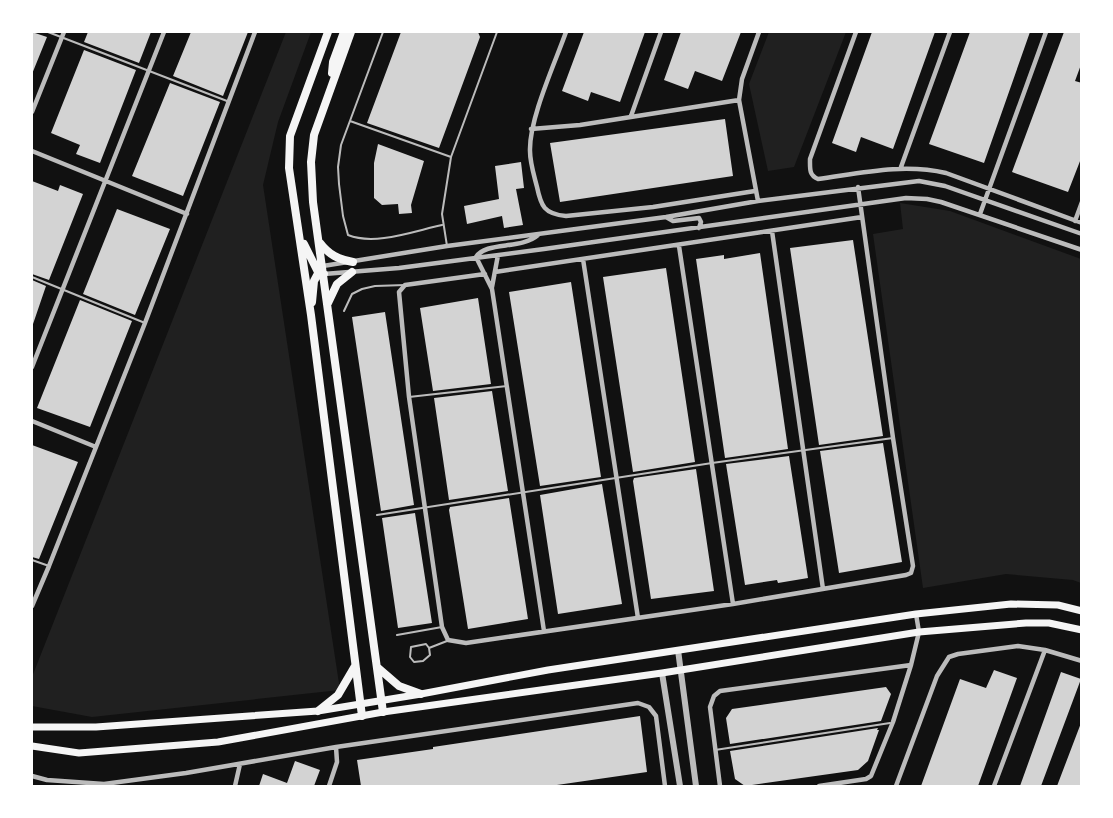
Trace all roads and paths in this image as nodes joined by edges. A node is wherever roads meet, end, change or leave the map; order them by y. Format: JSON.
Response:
{"nodes":[{"id":1,"x":48,"y":32,"type":"edge"},
{"id":2,"x":164,"y":32,"type":"edge"},
{"id":3,"x":255,"y":32,"type":"edge"},
{"id":4,"x":328,"y":32,"type":"edge"},
{"id":5,"x":344,"y":32,"type":"edge"},
{"id":6,"x":351,"y":32,"type":"edge"},
{"id":7,"x":383,"y":32,"type":"edge"},
{"id":8,"x":497,"y":32,"type":"edge"},
{"id":9,"x":566,"y":32,"type":"edge"},
{"id":10,"x":661,"y":32,"type":"edge"},
{"id":11,"x":759,"y":32,"type":"edge"},
{"id":12,"x":856,"y":32,"type":"edge"},
{"id":13,"x":950,"y":32,"type":"edge"},
{"id":14,"x":1046,"y":32,"type":"edge"},
{"id":15,"x":63,"y":34,"type":"edge"},
{"id":16,"x":148,"y":70,"type":"junction"},
{"id":17,"x":332,"y":80,"type":"junction"},
{"id":18,"x":739,"y":100,"type":"junction"},
{"id":19,"x":227,"y":101,"type":"junction"},
{"id":20,"x":32,"y":112,"type":"edge"},
{"id":21,"x":631,"y":116,"type":"junction"},
{"id":22,"x":350,"y":121,"type":"junction"},
{"id":23,"x":531,"y":129,"type":"junction"},
{"id":24,"x":32,"y":152,"type":"edge"},
{"id":25,"x":451,"y":157,"type":"junction"},
{"id":26,"x":901,"y":167,"type":"junction"},
{"id":27,"x":105,"y":180,"type":"junction"},
{"id":28,"x":858,"y":188,"type":"junction"},
{"id":29,"x":989,"y":189,"type":"junction"},
{"id":30,"x":755,"y":191,"type":"junction"},
{"id":31,"x":985,"y":200,"type":"junction"},
{"id":32,"x":758,"y":201,"type":"junction"},
{"id":33,"x":1082,"y":202,"type":"edge"},
{"id":34,"x":860,"y":204,"type":"junction"},
{"id":35,"x":187,"y":214,"type":"junction"},
{"id":36,"x":980,"y":214,"type":"junction"},
{"id":37,"x":666,"y":217,"type":"junction"},
{"id":38,"x":862,"y":217,"type":"junction"},
{"id":39,"x":1075,"y":221,"type":"junction"},
{"id":40,"x":1082,"y":223,"type":"edge"},
{"id":41,"x":442,"y":225,"type":"junction"},
{"id":42,"x":699,"y":228,"type":"junction"},
{"id":43,"x":299,"y":230,"type":"junction"},
{"id":44,"x":772,"y":231,"type":"junction"},
{"id":45,"x":538,"y":234,"type":"junction"},
{"id":46,"x":1082,"y":234,"type":"edge"},
{"id":47,"x":319,"y":242,"type":"junction"},
{"id":48,"x":447,"y":246,"type":"junction"},
{"id":49,"x":679,"y":246,"type":"junction"},
{"id":50,"x":1082,"y":250,"type":"edge"},
{"id":51,"x":498,"y":255,"type":"junction"},
{"id":52,"x":476,"y":257,"type":"junction"},
{"id":53,"x":583,"y":259,"type":"junction"},
{"id":54,"x":352,"y":262,"type":"junction"},
{"id":55,"x":321,"y":271,"type":"junction"},
{"id":56,"x":352,"y":272,"type":"junction"},
{"id":57,"x":495,"y":272,"type":"junction"},
{"id":58,"x":485,"y":274,"type":"junction"},
{"id":59,"x":32,"y":278,"type":"edge"},
{"id":60,"x":403,"y":286,"type":"junction"},
{"id":61,"x":492,"y":289,"type":"junction"},
{"id":62,"x":62,"y":290,"type":"junction"},
{"id":63,"x":328,"y":303,"type":"junction"},
{"id":64,"x":344,"y":311,"type":"dead end"},
{"id":65,"x":311,"y":315,"type":"junction"},
{"id":66,"x":145,"y":323,"type":"junction"},
{"id":67,"x":32,"y":367,"type":"edge"},
{"id":68,"x":507,"y":386,"type":"junction"},
{"id":69,"x":409,"y":397,"type":"junction"},
{"id":70,"x":32,"y":421,"type":"edge"},
{"id":71,"x":893,"y":438,"type":"junction"},
{"id":72,"x":96,"y":447,"type":"junction"},
{"id":73,"x":805,"y":450,"type":"junction"},
{"id":74,"x":712,"y":463,"type":"junction"},
{"id":75,"x":616,"y":478,"type":"junction"},
{"id":76,"x":523,"y":493,"type":"junction"},
{"id":77,"x":426,"y":508,"type":"junction"},
{"id":78,"x":377,"y":515,"type":"dead end"},
{"id":79,"x":32,"y":560,"type":"edge"},
{"id":80,"x":49,"y":566,"type":"junction"},
{"id":81,"x":823,"y":589,"type":"junction"},
{"id":82,"x":733,"y":604,"type":"junction"},
{"id":83,"x":32,"y":606,"type":"edge"},
{"id":84,"x":1082,"y":611,"type":"edge"},
{"id":85,"x":916,"y":614,"type":"junction"},
{"id":86,"x":638,"y":618,"type":"junction"},
{"id":87,"x":442,"y":627,"type":"junction"},
{"id":88,"x":1082,"y":630,"type":"edge"},
{"id":89,"x":544,"y":631,"type":"junction"},
{"id":90,"x":919,"y":632,"type":"junction"},
{"id":91,"x":397,"y":635,"type":"dead end"},
{"id":92,"x":448,"y":640,"type":"junction"},
{"id":93,"x":429,"y":648,"type":"junction"},
{"id":94,"x":678,"y":650,"type":"junction"},
{"id":95,"x":1045,"y":650,"type":"junction"},
{"id":96,"x":1082,"y":661,"type":"edge"},
{"id":97,"x":911,"y":665,"type":"junction"},
{"id":98,"x":355,"y":666,"type":"junction"},
{"id":99,"x":377,"y":667,"type":"junction"},
{"id":100,"x":680,"y":670,"type":"junction"},
{"id":101,"x":663,"y":673,"type":"junction"},
{"id":102,"x":421,"y":694,"type":"junction"},
{"id":103,"x":380,"y":701,"type":"junction"},
{"id":104,"x":359,"y":704,"type":"junction"},
{"id":105,"x":318,"y":711,"type":"junction"},
{"id":106,"x":382,"y":712,"type":"junction"},
{"id":107,"x":362,"y":716,"type":"junction"},
{"id":108,"x":893,"y":722,"type":"junction"},
{"id":109,"x":32,"y":727,"type":"edge"},
{"id":110,"x":32,"y":746,"type":"edge"},
{"id":111,"x":336,"y":747,"type":"junction"},
{"id":112,"x":715,"y":750,"type":"junction"},
{"id":113,"x":240,"y":764,"type":"junction"},
{"id":114,"x":32,"y":776,"type":"edge"},
{"id":115,"x":141,"y":779,"type":"junction"},
{"id":116,"x":47,"y":780,"type":"junction"},
{"id":117,"x":45,"y":786,"type":"edge"},
{"id":118,"x":139,"y":786,"type":"edge"},
{"id":119,"x":235,"y":786,"type":"edge"},
{"id":120,"x":329,"y":786,"type":"edge"},
{"id":121,"x":664,"y":786,"type":"edge"},
{"id":122,"x":680,"y":786,"type":"edge"},
{"id":123,"x":696,"y":786,"type":"edge"},
{"id":124,"x":720,"y":786,"type":"edge"},
{"id":125,"x":819,"y":786,"type":"edge"},
{"id":126,"x":896,"y":786,"type":"edge"},
{"id":127,"x":994,"y":786,"type":"edge"}],
"edges":[{"from":1,"to":15,"type":"lane"},
{"from":2,"to":16,"type":"street"},
{"from":3,"to":19,"type":"street"},
{"from":4,"to":43,"type":"main road"},
{"from":5,"to":17,"type":"main road"},
{"from":6,"to":17,"type":"main road"},
{"from":7,"to":22,"type":"lane"},
{"from":8,"to":25,"type":"lane"},
{"from":9,"to":23,"type":"street"},
{"from":10,"to":21,"type":"street"},
{"from":11,"to":18,"type":"street"},
{"from":12,"to":26,"type":"street"},
{"from":13,"to":26,"type":"street"},
{"from":14,"to":29,"type":"street"},
{"from":15,"to":16,"type":"lane"},
{"from":15,"to":20,"type":"street"},
{"from":16,"to":19,"type":"lane"},
{"from":16,"to":27,"type":"street"},
{"from":17,"to":47,"type":"main road"},
{"from":18,"to":21,"type":"street"},
{"from":18,"to":30,"type":"street"},
{"from":19,"to":35,"type":"street"},
{"from":21,"to":23,"type":"street"},
{"from":22,"to":25,"type":"lane"},
{"from":22,"to":41,"type":"lane"},
{"from":23,"to":30,"type":"street"},
{"from":24,"to":27,"type":"street"},
{"from":25,"to":41,"type":"lane"},
{"from":26,"to":29,"type":"street"},
{"from":27,"to":35,"type":"street"},
{"from":27,"to":62,"type":"street"},
{"from":28,"to":31,"type":"street"},
{"from":28,"to":32,"type":"street"},
{"from":28,"to":34,"type":"street"},
{"from":29,"to":31,"type":"street"},
{"from":29,"to":39,"type":"street"},
{"from":30,"to":32,"type":"street"},
{"from":31,"to":36,"type":"street"},
{"from":31,"to":46,"type":"street"},
{"from":32,"to":37,"type":"street"},
{"from":33,"to":39,"type":"street"},
{"from":34,"to":36,"type":"street"},
{"from":34,"to":38,"type":"street"},
{"from":34,"to":42,"type":"street"},
{"from":35,"to":66,"type":"street"},
{"from":36,"to":50,"type":"street"},
{"from":37,"to":42,"type":"street"},
{"from":37,"to":45,"type":"street"},
{"from":38,"to":44,"type":"street"},
{"from":38,"to":71,"type":"street"},
{"from":39,"to":40,"type":"street"},
{"from":41,"to":48,"type":"lane"},
{"from":42,"to":51,"type":"street"},
{"from":43,"to":55,"type":"main road"},
{"from":43,"to":65,"type":"main road"},
{"from":44,"to":49,"type":"street"},
{"from":44,"to":73,"type":"street"},
{"from":45,"to":48,"type":"street"},
{"from":45,"to":52,"type":"street"},
{"from":47,"to":54,"type":"main road"},
{"from":47,"to":55,"type":"main road"},
{"from":48,"to":54,"type":"street"},
{"from":49,"to":53,"type":"street"},
{"from":49,"to":74,"type":"street"},
{"from":51,"to":52,"type":"street"},
{"from":51,"to":57,"type":"street"},
{"from":52,"to":56,"type":"street"},
{"from":52,"to":58,"type":"street"},
{"from":53,"to":57,"type":"street"},
{"from":53,"to":75,"type":"street"},
{"from":54,"to":55,"type":"street"},
{"from":55,"to":56,"type":"street"},
{"from":55,"to":63,"type":"main road"},
{"from":55,"to":65,"type":"main road"},
{"from":56,"to":63,"type":"main road"},
{"from":57,"to":61,"type":"street"},
{"from":58,"to":60,"type":"street"},
{"from":58,"to":61,"type":"street"},
{"from":59,"to":62,"type":"lane"},
{"from":60,"to":64,"type":"lane"},
{"from":60,"to":69,"type":"street"},
{"from":61,"to":68,"type":"street"},
{"from":62,"to":66,"type":"lane"},
{"from":62,"to":67,"type":"street"},
{"from":63,"to":99,"type":"main road"},
{"from":65,"to":98,"type":"main road"},
{"from":66,"to":72,"type":"street"},
{"from":68,"to":69,"type":"lane"},
{"from":68,"to":76,"type":"street"},
{"from":69,"to":77,"type":"street"},
{"from":70,"to":72,"type":"street"},
{"from":71,"to":73,"type":"lane"},
{"from":71,"to":81,"type":"street"},
{"from":72,"to":80,"type":"street"},
{"from":73,"to":74,"type":"lane"},
{"from":73,"to":81,"type":"street"},
{"from":74,"to":75,"type":"lane"},
{"from":74,"to":82,"type":"street"},
{"from":75,"to":76,"type":"lane"},
{"from":75,"to":86,"type":"street"},
{"from":76,"to":77,"type":"lane"},
{"from":76,"to":89,"type":"street"},
{"from":77,"to":78,"type":"lane"},
{"from":77,"to":87,"type":"street"},
{"from":79,"to":80,"type":"lane"},
{"from":80,"to":83,"type":"street"},
{"from":81,"to":82,"type":"street"},
{"from":82,"to":86,"type":"street"},
{"from":84,"to":85,"type":"main road"},
{"from":85,"to":90,"type":"street"},
{"from":85,"to":94,"type":"main road"},
{"from":86,"to":89,"type":"street"},
{"from":87,"to":91,"type":"lane"},
{"from":87,"to":92,"type":"street"},
{"from":88,"to":90,"type":"main road"},
{"from":89,"to":92,"type":"street"},
{"from":90,"to":97,"type":"street"},
{"from":90,"to":100,"type":"main road"},
{"from":92,"to":93,"type":"lane"},
{"from":93,"to":93,"type":"lane"},
{"from":94,"to":100,"type":"street"},
{"from":94,"to":102,"type":"main road"},
{"from":95,"to":96,"type":"street"},
{"from":95,"to":126,"type":"street"},
{"from":95,"to":127,"type":"street"},
{"from":97,"to":108,"type":"street"},
{"from":97,"to":112,"type":"street"},
{"from":98,"to":104,"type":"main road"},
{"from":98,"to":105,"type":"main road"},
{"from":99,"to":102,"type":"main road"},
{"from":99,"to":103,"type":"main road"},
{"from":100,"to":101,"type":"main road"},
{"from":100,"to":123,"type":"street"},
{"from":101,"to":106,"type":"main road"},
{"from":101,"to":122,"type":"street"},
{"from":102,"to":103,"type":"main road"},
{"from":103,"to":104,"type":"main road"},
{"from":103,"to":106,"type":"main road"},
{"from":104,"to":105,"type":"main road"},
{"from":104,"to":107,"type":"main road"},
{"from":105,"to":109,"type":"main road"},
{"from":106,"to":107,"type":"main road"},
{"from":107,"to":110,"type":"main road"},
{"from":108,"to":112,"type":"lane"},
{"from":108,"to":125,"type":"street"},
{"from":111,"to":113,"type":"street"},
{"from":111,"to":120,"type":"street"},
{"from":111,"to":121,"type":"street"},
{"from":112,"to":124,"type":"street"},
{"from":113,"to":115,"type":"street"},
{"from":113,"to":119,"type":"street"},
{"from":114,"to":116,"type":"street"},
{"from":115,"to":116,"type":"street"},
{"from":115,"to":118,"type":"street"},
{"from":116,"to":117,"type":"street"}]}
